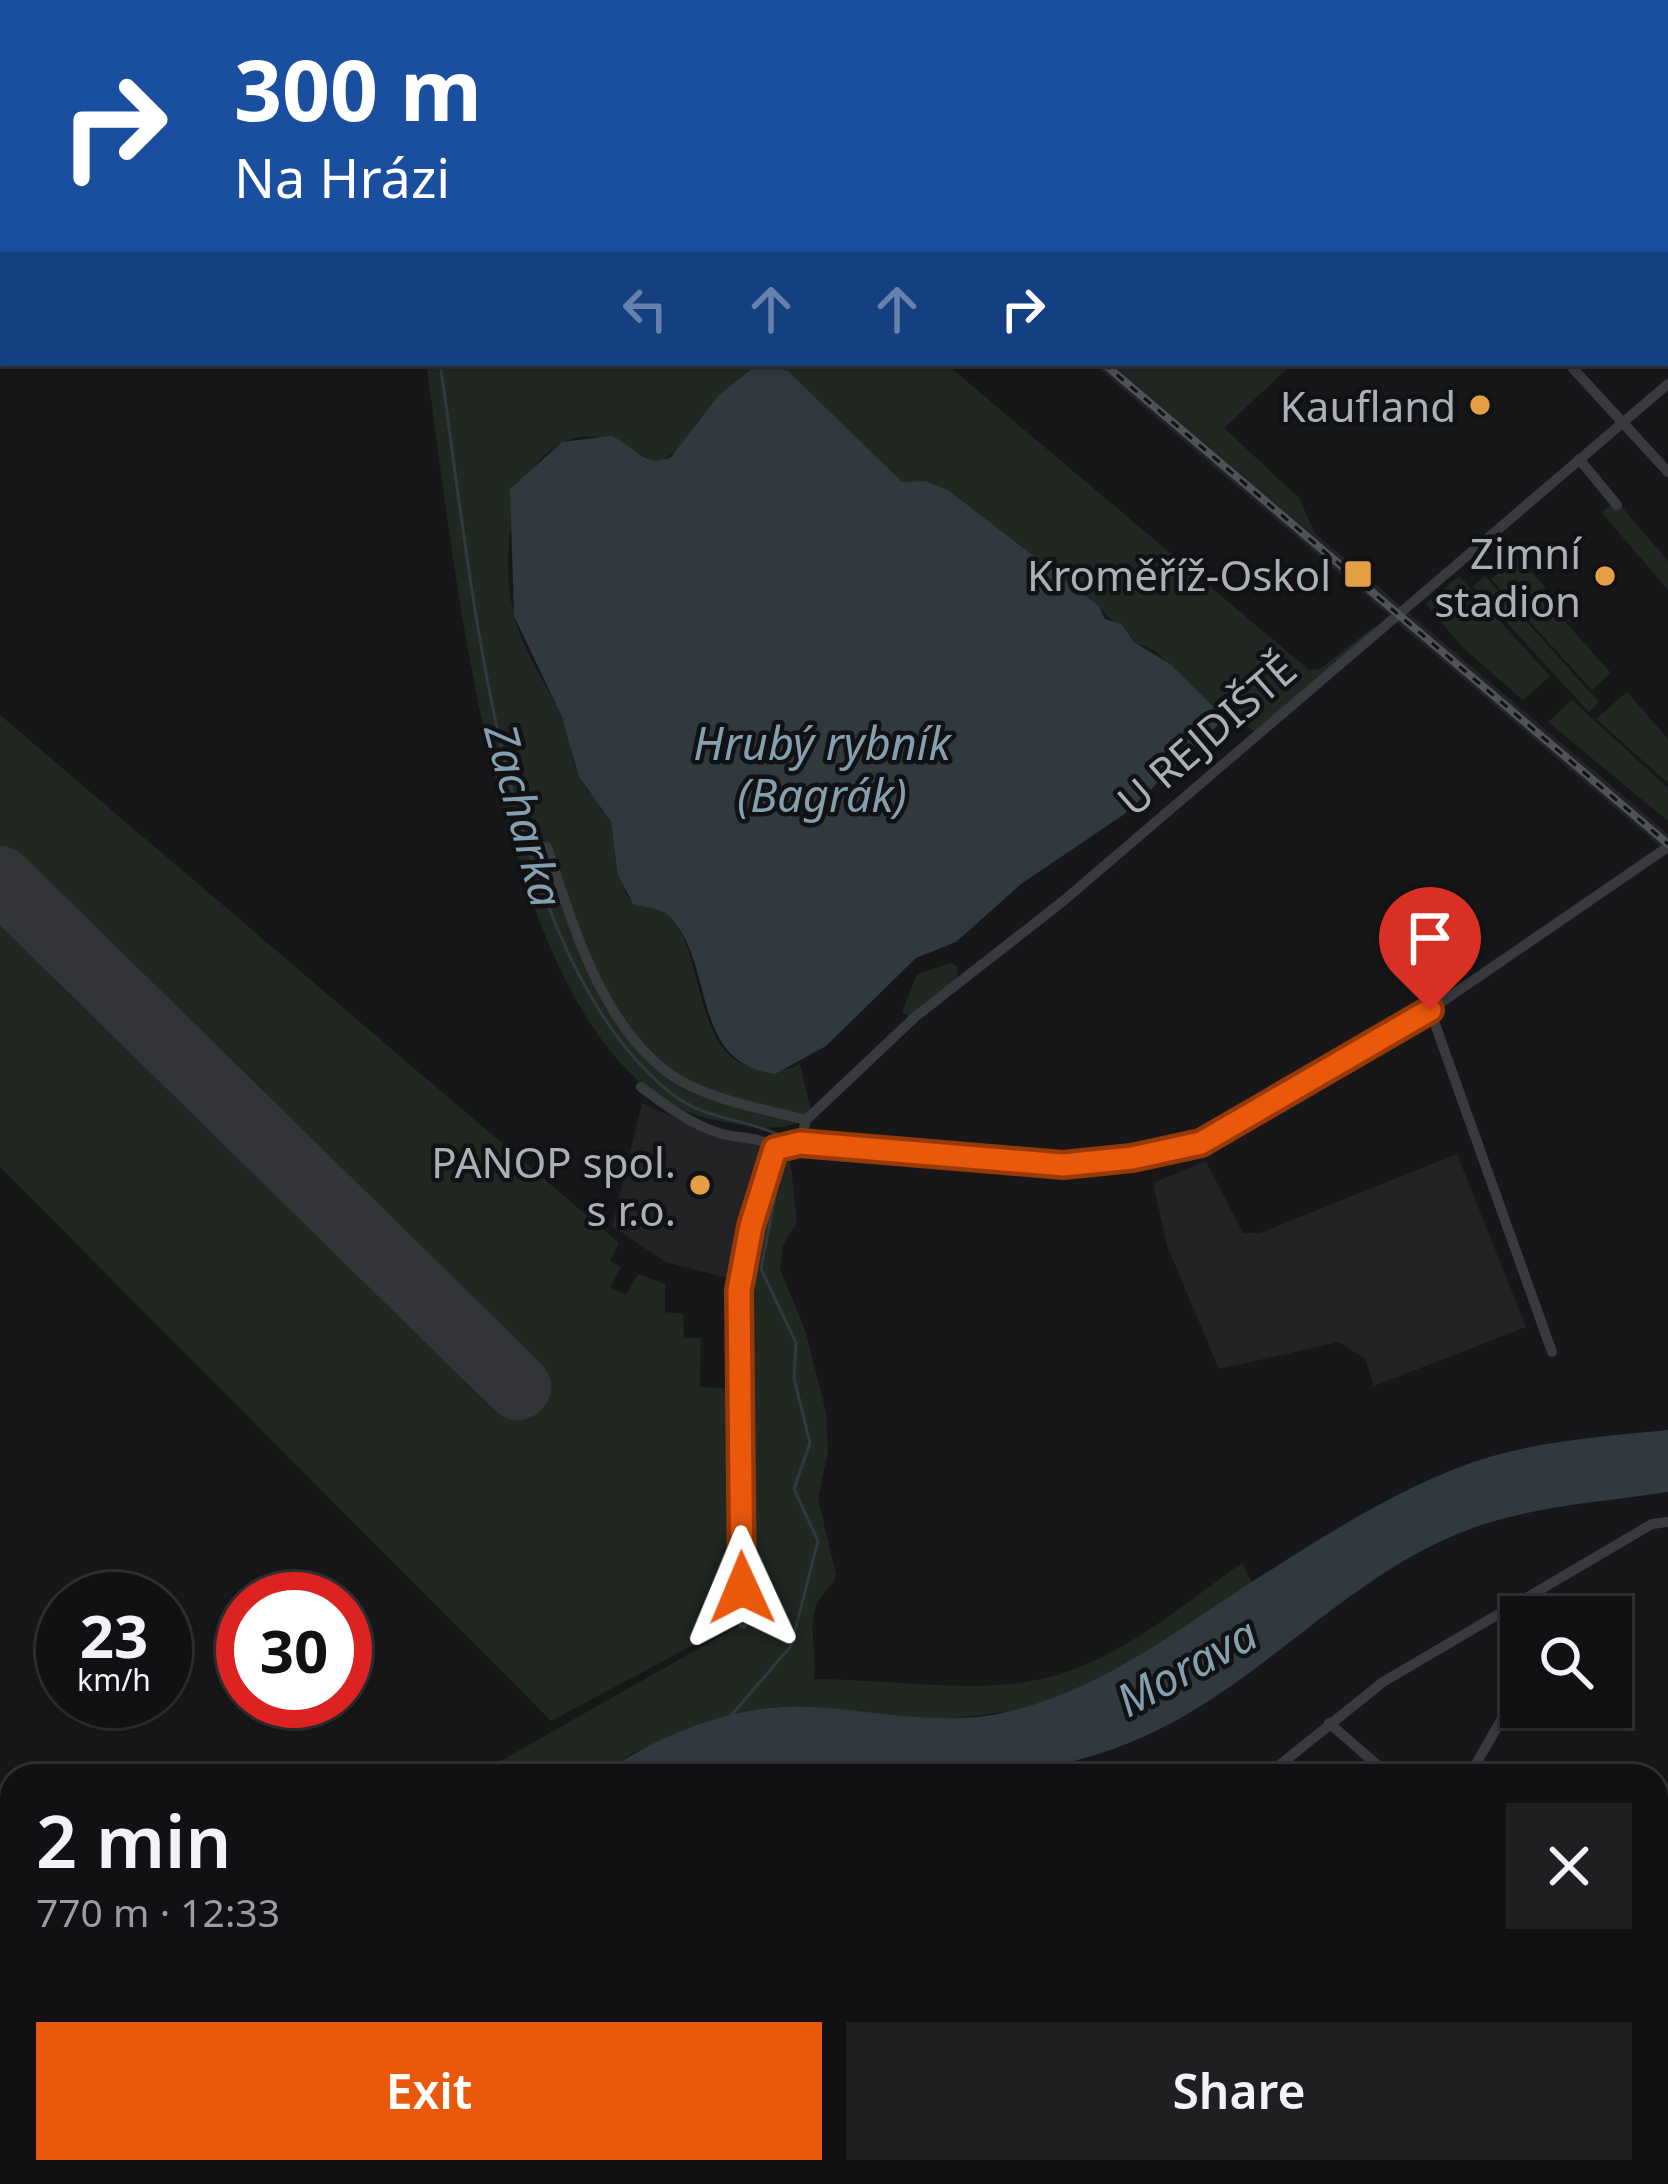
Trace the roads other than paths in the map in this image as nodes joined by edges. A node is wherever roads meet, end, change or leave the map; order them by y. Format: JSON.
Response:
{"nodes":[{"id":1,"x":1571,"y":366,"type":"edge"},
{"id":2,"x":1668,"y":384,"type":"edge"},
{"id":3,"x":1621,"y":422,"type":"junction"},
{"id":4,"x":1579,"y":458,"type":"junction"},
{"id":5,"x":1668,"y":472,"type":"edge"},
{"id":6,"x":1618,"y":505,"type":"dead end"},
{"id":7,"x":547,"y":847,"type":"dead end"},
{"id":8,"x":1668,"y":847,"type":"edge"},
{"id":9,"x":1430,"y":1010,"type":"junction"},
{"id":10,"x":641,"y":1087,"type":"dead end"},
{"id":11,"x":806,"y":1120,"type":"junction"},
{"id":12,"x":796,"y":1144,"type":"junction"},
{"id":13,"x":776,"y":1149,"type":"junction"},
{"id":14,"x":1552,"y":1352,"type":"dead end"},
{"id":15,"x":1668,"y":1522,"type":"edge"},
{"id":16,"x":742,"y":1624,"type":"dead end"},
{"id":17,"x":1500,"y":1722,"type":"edge"},
{"id":18,"x":1329,"y":1724,"type":"junction"},
{"id":19,"x":1281,"y":1764,"type":"edge"},
{"id":20,"x":1376,"y":1764,"type":"edge"},
{"id":21,"x":1476,"y":1764,"type":"edge"}],
"edges":[{"from":1,"to":3,"type":"street"},
{"from":2,"to":3,"type":"street","name":"U REJDIŠTĚ"},
{"from":3,"to":4,"type":"street","name":"U REJDIŠTĚ"},
{"from":3,"to":5,"type":"street"},
{"from":4,"to":6,"type":"street"},
{"from":4,"to":11,"type":"street","name":"U REJDIŠTĚ"},
{"from":7,"to":11,"type":"street"},
{"from":8,"to":9,"type":"street"},
{"from":9,"to":12,"type":"street"},
{"from":9,"to":14,"type":"street"},
{"from":10,"to":13,"type":"street"},
{"from":11,"to":12,"type":"street"},
{"from":12,"to":13,"type":"street"},
{"from":13,"to":16,"type":"street"},
{"from":15,"to":18,"type":"street"},
{"from":17,"to":21,"type":"street"},
{"from":18,"to":19,"type":"street"},
{"from":18,"to":20,"type":"street"}]}
